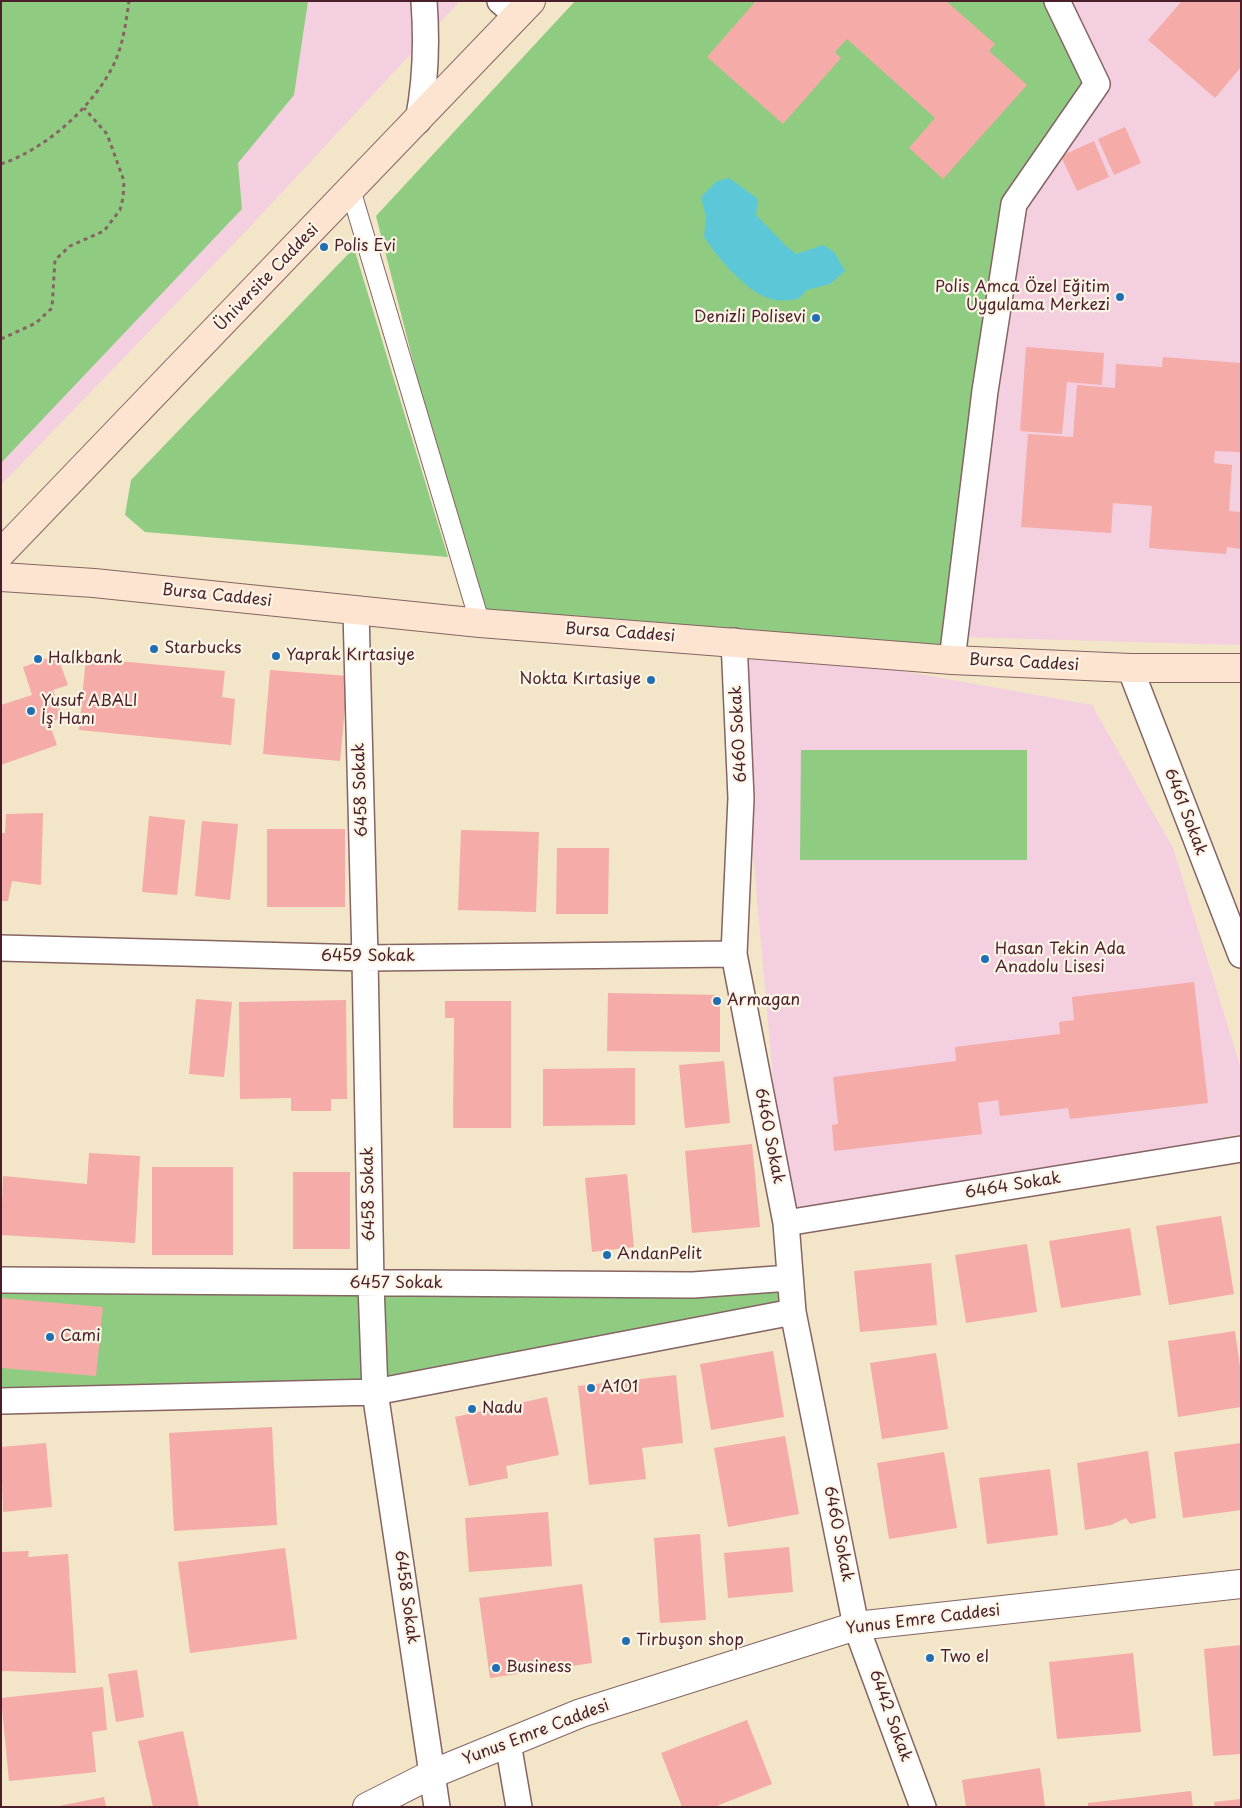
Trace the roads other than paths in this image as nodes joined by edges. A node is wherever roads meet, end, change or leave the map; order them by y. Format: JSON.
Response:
{"nodes":[{"id":1,"x":424,"y":1,"type":"edge"},
{"id":2,"x":1057,"y":1,"type":"edge"},
{"id":3,"x":516,"y":6,"type":"edge"},
{"id":4,"x":418,"y":121,"type":"junction"},
{"id":5,"x":351,"y":190,"type":"junction"},
{"id":6,"x":1,"y":553,"type":"edge"},
{"id":7,"x":1,"y":577,"type":"edge"},
{"id":8,"x":356,"y":611,"type":"junction"},
{"id":9,"x":480,"y":623,"type":"junction"},
{"id":10,"x":734,"y":641,"type":"junction"},
{"id":11,"x":952,"y":660,"type":"junction"},
{"id":12,"x":1130,"y":668,"type":"junction"},
{"id":13,"x":1241,"y":668,"type":"edge"},
{"id":14,"x":1,"y":948,"type":"edge"},
{"id":15,"x":734,"y":954,"type":"junction"},
{"id":16,"x":1241,"y":954,"type":"edge"},
{"id":17,"x":366,"y":958,"type":"junction"},
{"id":18,"x":1241,"y":1149,"type":"edge"},
{"id":19,"x":786,"y":1222,"type":"junction"},
{"id":20,"x":790,"y":1278,"type":"junction"},
{"id":21,"x":1,"y":1280,"type":"edge"},
{"id":22,"x":371,"y":1284,"type":"junction"},
{"id":23,"x":793,"y":1312,"type":"junction"},
{"id":24,"x":375,"y":1392,"type":"junction"},
{"id":25,"x":1,"y":1401,"type":"edge"},
{"id":26,"x":1241,"y":1584,"type":"edge"},
{"id":27,"x":856,"y":1626,"type":"junction"},
{"id":28,"x":508,"y":1743,"type":"junction"},
{"id":29,"x":432,"y":1774,"type":"junction"},
{"id":30,"x":367,"y":1807,"type":"edge"},
{"id":31,"x":437,"y":1807,"type":"edge"},
{"id":32,"x":519,"y":1807,"type":"edge"},
{"id":33,"x":923,"y":1807,"type":"edge"}],
"edges":[{"from":1,"to":4,"type":"street"},
{"from":2,"to":11,"type":"street"},
{"from":3,"to":4,"type":"main road","name":"Üniversite Caddesi"},
{"from":4,"to":5,"type":"main road","name":"Üniversite Caddesi"},
{"from":5,"to":6,"type":"main road","name":"Üniversite Caddesi"},
{"from":5,"to":9,"type":"street"},
{"from":7,"to":8,"type":"main road","name":"Bursa Caddesi"},
{"from":8,"to":9,"type":"main road","name":"Bursa Caddesi"},
{"from":8,"to":17,"type":"street","name":"6458 Sokak"},
{"from":9,"to":10,"type":"main road","name":"Bursa Caddesi"},
{"from":10,"to":11,"type":"main road","name":"Bursa Caddesi"},
{"from":10,"to":15,"type":"street","name":"6460 Sokak"},
{"from":11,"to":12,"type":"main road","name":"Bursa Caddesi"},
{"from":12,"to":13,"type":"main road","name":"Bursa Caddesi"},
{"from":12,"to":16,"type":"street","name":"6461 Sokak"},
{"from":14,"to":17,"type":"street","name":"6459 Sokak"},
{"from":15,"to":17,"type":"street","name":"6459 Sokak"},
{"from":15,"to":19,"type":"street","name":"6460 Sokak"},
{"from":17,"to":22,"type":"street","name":"6458 Sokak"},
{"from":18,"to":19,"type":"street","name":"6464 Sokak"},
{"from":19,"to":20,"type":"street","name":"6460 Sokak"},
{"from":20,"to":22,"type":"street","name":"6457 Sokak"},
{"from":20,"to":23,"type":"street","name":"6460 Sokak"},
{"from":21,"to":22,"type":"street","name":"6457 Sokak"},
{"from":22,"to":24,"type":"street","name":"6458 Sokak"},
{"from":23,"to":24,"type":"street"},
{"from":23,"to":27,"type":"street","name":"6460 Sokak"},
{"from":24,"to":25,"type":"street"},
{"from":24,"to":29,"type":"street","name":"6458 Sokak"},
{"from":26,"to":27,"type":"street","name":"Yunus Emre Caddesi"},
{"from":27,"to":28,"type":"street","name":"Yunus Emre Caddesi"},
{"from":27,"to":33,"type":"street","name":"6442 Sokak"},
{"from":28,"to":29,"type":"street","name":"Yunus Emre Caddesi"},
{"from":28,"to":32,"type":"street"},
{"from":29,"to":30,"type":"street","name":"Yunus Emre Caddesi"},
{"from":29,"to":31,"type":"street","name":"6458 Sokak"}]}
